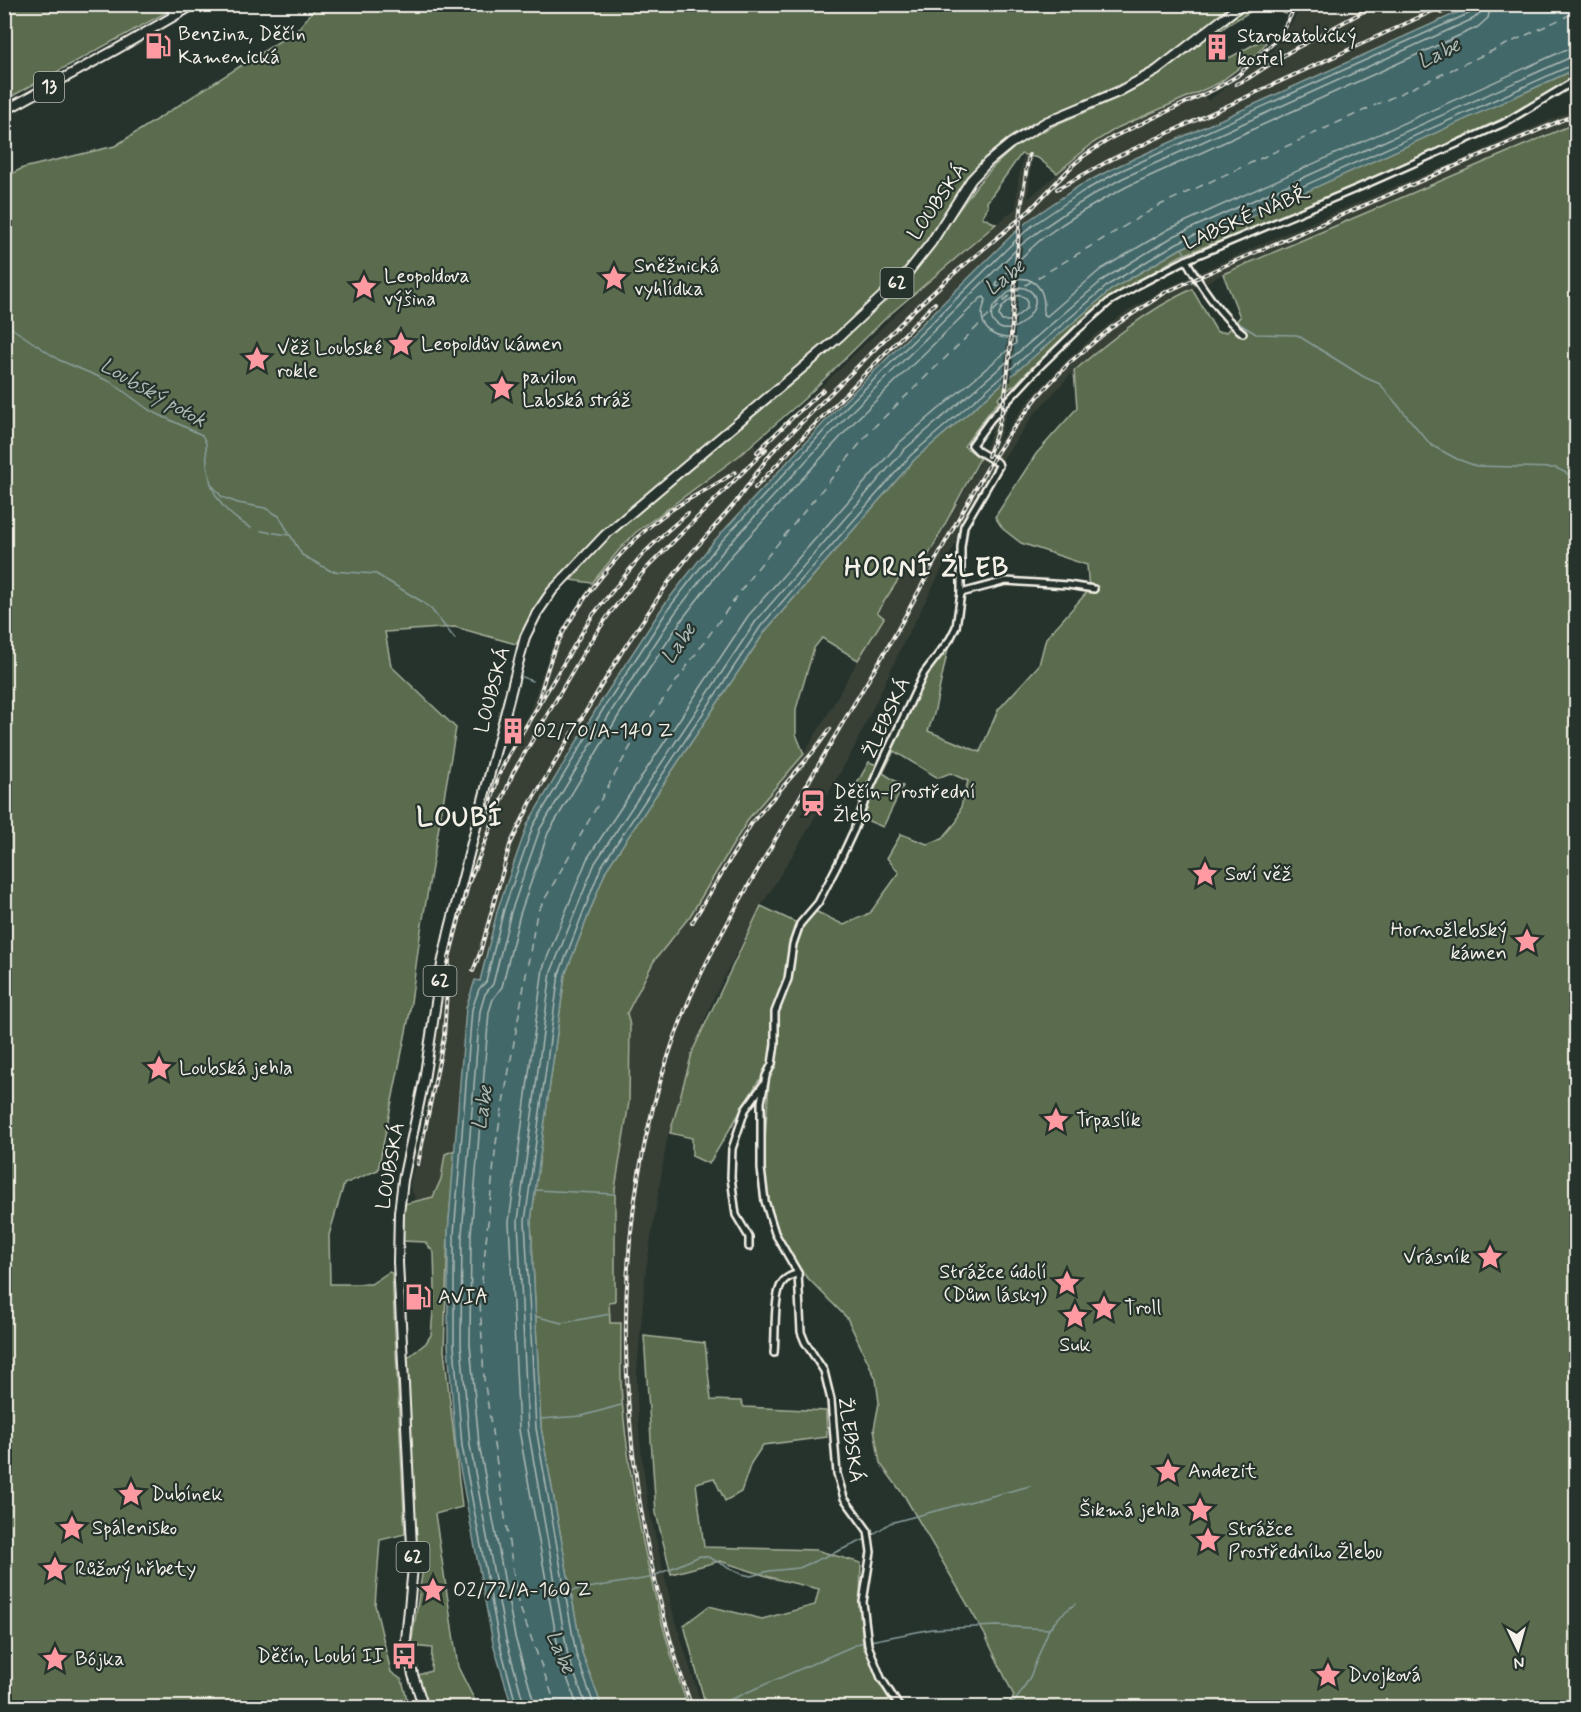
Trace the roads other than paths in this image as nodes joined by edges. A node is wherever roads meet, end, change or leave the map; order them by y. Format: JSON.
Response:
{"nodes":[{"id":1,"x":168,"y":4,"type":"edge"},
{"id":2,"x":195,"y":4,"type":"edge"},
{"id":3,"x":1236,"y":6,"type":"edge"},
{"id":4,"x":175,"y":16,"type":"junction"},
{"id":5,"x":1576,"y":80,"type":"edge"},
{"id":6,"x":4,"y":111,"type":"edge"},
{"id":7,"x":1186,"y":260,"type":"junction"},
{"id":8,"x":1243,"y":333,"type":"dead end"},
{"id":9,"x":972,"y":445,"type":"joint"},
{"id":10,"x":1094,"y":589,"type":"dead end"},
{"id":11,"x":961,"y":593,"type":"junction"},
{"id":12,"x":764,"y":1084,"type":"junction"},
{"id":13,"x":749,"y":1247,"type":"dead end"},
{"id":14,"x":798,"y":1273,"type":"junction"},
{"id":15,"x":774,"y":1353,"type":"dead end"},
{"id":16,"x":423,"y":1707,"type":"edge"},
{"id":17,"x":900,"y":1707,"type":"edge"}],
"edges":[{"from":1,"to":4,"type":"street"},
{"from":2,"to":4,"type":"main road","number":"13"},
{"from":3,"to":16,"type":"main road","name":"LOUBSKÁ","number":"62"},
{"from":4,"to":6,"type":"main road","number":"13"},
{"from":5,"to":7,"type":"street","name":"LABSKÉ NÁBŘ."},
{"from":7,"to":8,"type":"street"},
{"from":7,"to":9,"type":"street","name":"LABSKÉ NÁBŘ."},
{"from":9,"to":11,"type":"street","name":"ŽLEBSKÁ"},
{"from":10,"to":11,"type":"street"},
{"from":11,"to":12,"type":"street","name":"ŽLEBSKÁ"},
{"from":12,"to":13,"type":"street","name":"ŽLEBSKÁ"},
{"from":12,"to":14,"type":"street","name":"ŽLEBSKÁ"},
{"from":14,"to":15,"type":"street"},
{"from":14,"to":17,"type":"street","name":"ŽLEBSKÁ"}]}
